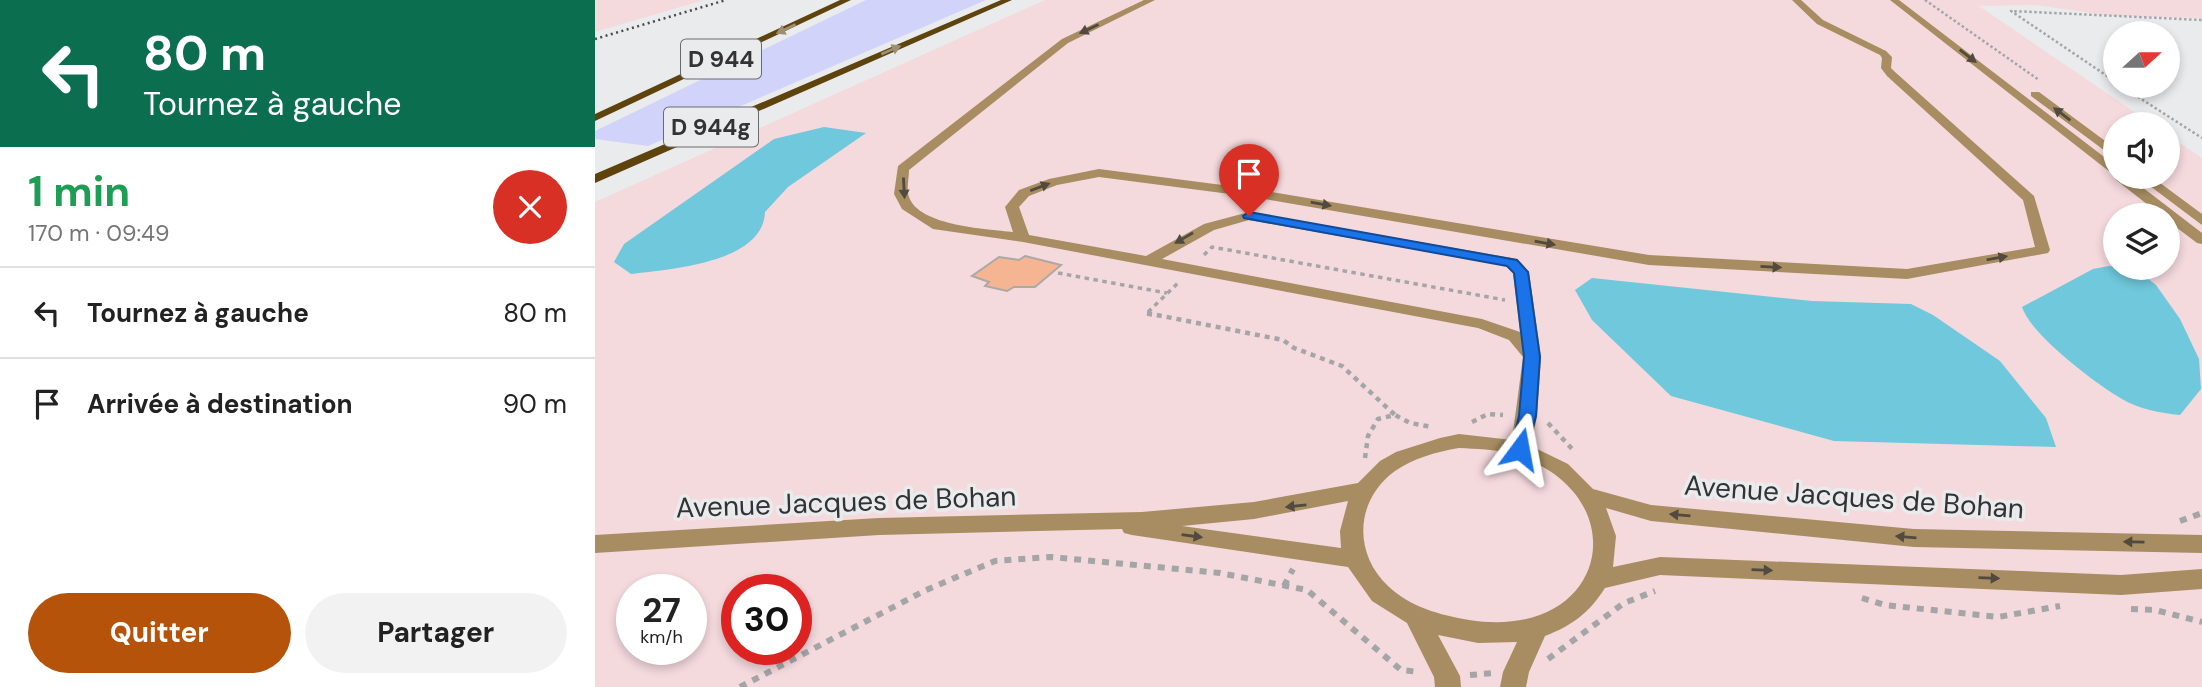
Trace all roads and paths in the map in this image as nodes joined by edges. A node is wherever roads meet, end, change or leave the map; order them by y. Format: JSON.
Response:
{"nodes":[{"id":1,"x":848,"y":0,"type":"edge"},
{"id":2,"x":1008,"y":0,"type":"edge"},
{"id":3,"x":1151,"y":0,"type":"edge"},
{"id":4,"x":1796,"y":0,"type":"edge"},
{"id":5,"x":1893,"y":0,"type":"edge"},
{"id":6,"x":1909,"y":0,"type":"edge"},
{"id":7,"x":1925,"y":0,"type":"edge"},
{"id":8,"x":2202,"y":20,"type":"edge"},
{"id":9,"x":2103,"y":73,"type":"edge"},
{"id":10,"x":2049,"y":88,"type":"dead end"},
{"id":11,"x":2140,"y":98,"type":"edge"},
{"id":12,"x":595,"y":118,"type":"edge"},
{"id":13,"x":2202,"y":138,"type":"edge"},
{"id":14,"x":2103,"y":145,"type":"edge"},
{"id":15,"x":2103,"y":163,"type":"edge"},
{"id":16,"x":595,"y":178,"type":"edge"},
{"id":17,"x":2136,"y":189,"type":"edge"},
{"id":18,"x":2160,"y":189,"type":"edge"},
{"id":19,"x":2202,"y":221,"type":"edge"},
{"id":20,"x":1023,"y":238,"type":"junction"},
{"id":21,"x":2202,"y":240,"type":"edge"},
{"id":22,"x":1149,"y":261,"type":"junction"},
{"id":23,"x":1058,"y":273,"type":"dead end"},
{"id":24,"x":1167,"y":293,"type":"dead end"},
{"id":25,"x":1532,"y":357,"type":"junction"},
{"id":26,"x":1527,"y":416,"type":"junction"},
{"id":27,"x":1468,"y":424,"type":"dead end"},
{"id":28,"x":1438,"y":428,"type":"dead end"},
{"id":29,"x":1520,"y":449,"type":"junction"},
{"id":30,"x":1584,"y":460,"type":"dead end"},
{"id":31,"x":1357,"y":464,"type":"dead end"},
{"id":32,"x":1363,"y":490,"type":"junction"},
{"id":33,"x":1588,"y":495,"type":"junction"},
{"id":34,"x":2202,"y":513,"type":"edge"},
{"id":35,"x":1101,"y":522,"type":"junction"},
{"id":36,"x":2177,"y":522,"type":"dead end"},
{"id":37,"x":595,"y":544,"type":"edge"},
{"id":38,"x":2202,"y":544,"type":"edge"},
{"id":39,"x":1303,"y":552,"type":"junction"},
{"id":40,"x":1356,"y":559,"type":"junction"},
{"id":41,"x":1661,"y":577,"type":"junction"},
{"id":42,"x":2202,"y":579,"type":"edge"},
{"id":43,"x":1597,"y":580,"type":"junction"},
{"id":44,"x":1284,"y":586,"type":"junction"},
{"id":45,"x":1859,"y":597,"type":"dead end"},
{"id":46,"x":2071,"y":604,"type":"dead end"},
{"id":47,"x":2127,"y":608,"type":"dead end"},
{"id":48,"x":1417,"y":619,"type":"junction"},
{"id":49,"x":2202,"y":622,"type":"edge"},
{"id":50,"x":1537,"y":627,"type":"junction"},
{"id":51,"x":1514,"y":679,"type":"edge"},
{"id":52,"x":1447,"y":682,"type":"edge"},
{"id":53,"x":740,"y":687,"type":"edge"}],
"edges":[{"from":1,"to":12,"type":"main road","number":"D 944","one_way":true},
{"from":16,"to":2,"type":"main road","number":"D 944g","one_way":true},
{"from":3,"to":20,"type":"street","one_way":true},
{"from":20,"to":4,"type":"street","one_way":true},
{"from":5,"to":15,"type":"street","one_way":true},
{"from":14,"to":6,"type":"street","one_way":true},
{"from":7,"to":10,"type":"path"},
{"from":8,"to":9,"type":"path"},
{"from":11,"to":13,"type":"path"},
{"from":17,"to":21,"type":"street"},
{"from":18,"to":19,"type":"street"},
{"from":20,"to":22,"type":"street"},
{"from":22,"to":25,"type":"street"},
{"from":25,"to":22,"type":"street","one_way":true},
{"from":23,"to":24,"type":"path"},
{"from":25,"to":26,"type":"street"},
{"from":26,"to":27,"type":"path"},
{"from":26,"to":29,"type":"street"},
{"from":26,"to":30,"type":"path"},
{"from":28,"to":31,"type":"path"},
{"from":29,"to":32,"type":"street"},
{"from":29,"to":33,"type":"street"},
{"from":32,"to":35,"type":"street","one_way":true},
{"from":32,"to":40,"type":"street"},
{"from":38,"to":33,"type":"street","name":"Avenue Jacques de Bohan","one_way":true},
{"from":33,"to":43,"type":"street"},
{"from":34,"to":36,"type":"path"},
{"from":35,"to":37,"type":"street","name":"Avenue Jacques de Bohan"},
{"from":35,"to":39,"type":"street","one_way":true},
{"from":39,"to":40,"type":"street"},
{"from":39,"to":44,"type":"path"},
{"from":40,"to":48,"type":"street"},
{"from":41,"to":42,"type":"street","one_way":true},
{"from":41,"to":43,"type":"street"},
{"from":41,"to":51,"type":"path"},
{"from":43,"to":50,"type":"street"},
{"from":44,"to":52,"type":"path"},
{"from":44,"to":53,"type":"path"},
{"from":45,"to":46,"type":"path"},
{"from":47,"to":49,"type":"path"},
{"from":48,"to":50,"type":"street"},
{"from":48,"to":52,"type":"street"},
{"from":50,"to":51,"type":"street"},
{"from":51,"to":52,"type":"path"}]}
